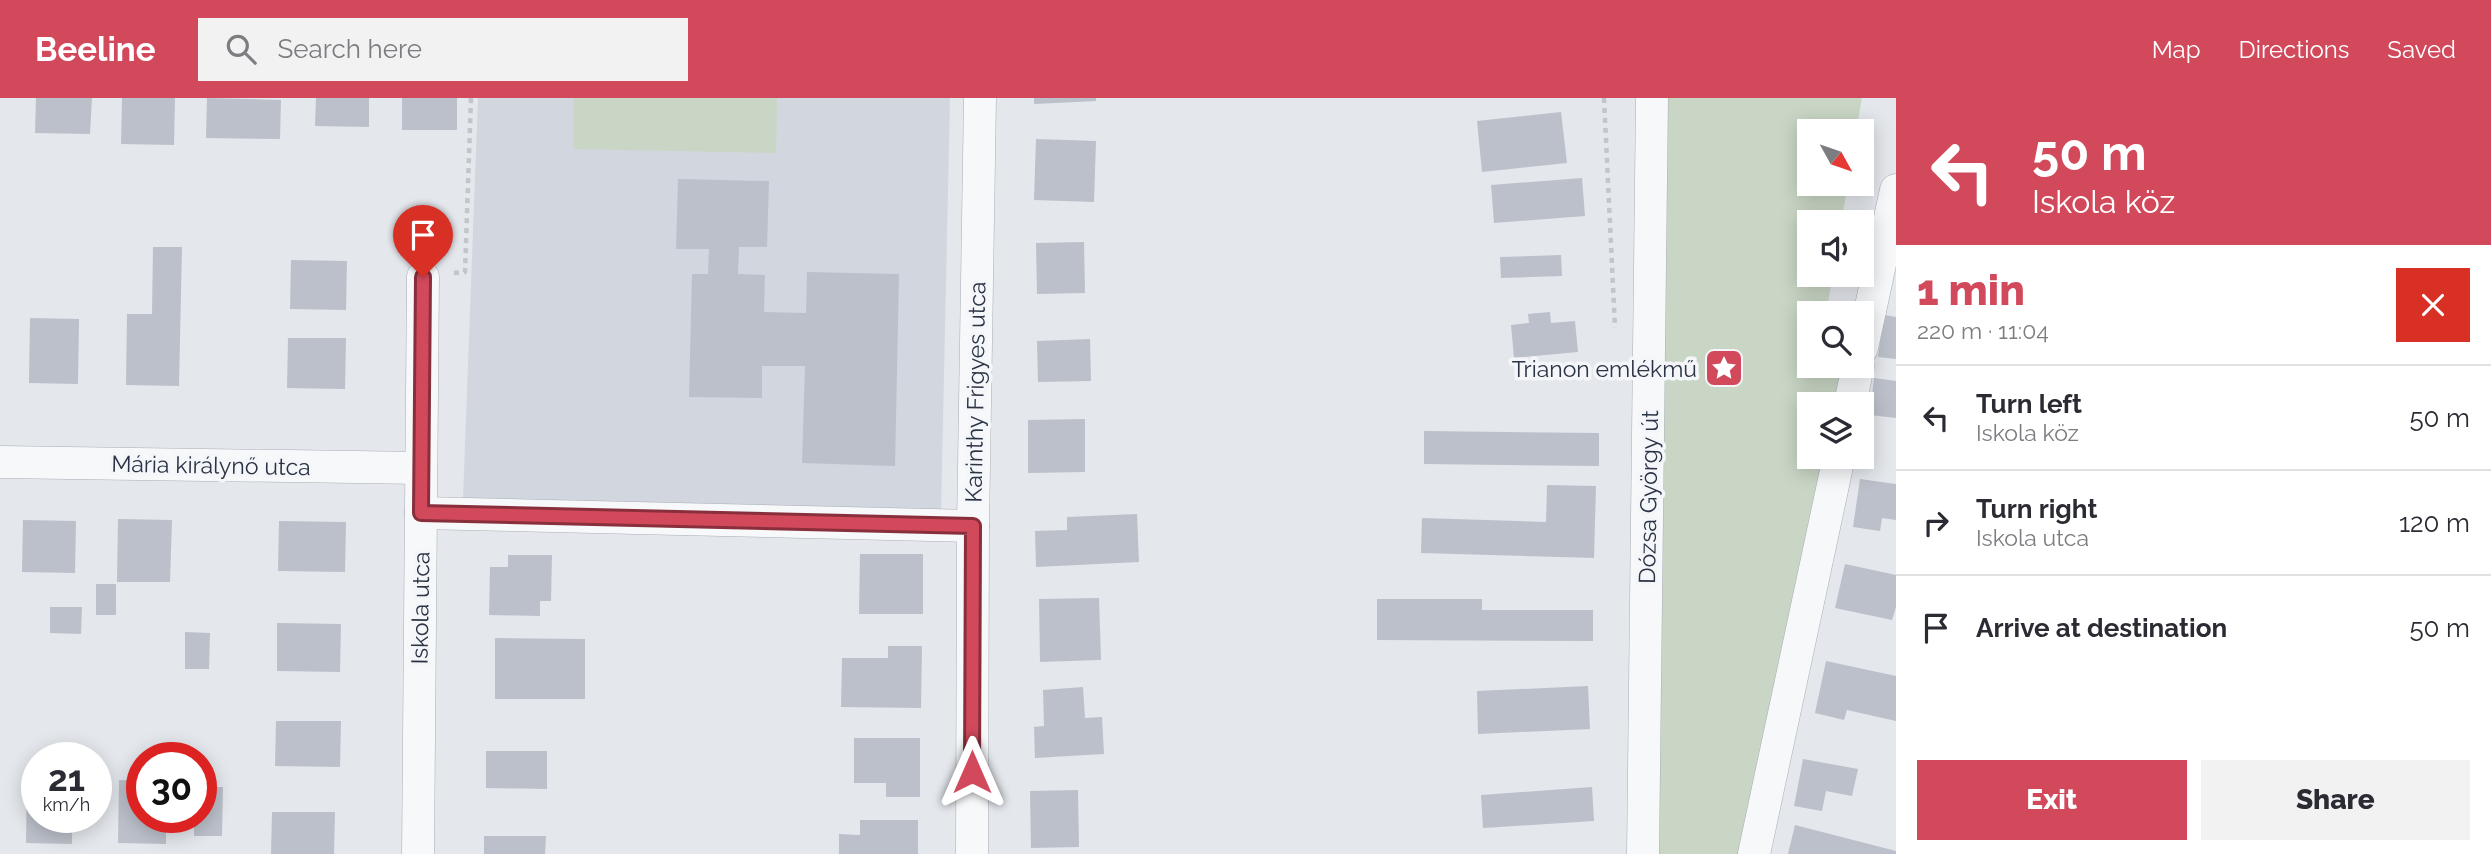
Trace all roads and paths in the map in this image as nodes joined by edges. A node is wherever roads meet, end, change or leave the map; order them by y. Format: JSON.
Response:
{"nodes":[{"id":1,"x":471,"y":98,"type":"edge"},
{"id":2,"x":980,"y":98,"type":"edge"},
{"id":3,"x":1652,"y":98,"type":"edge"},
{"id":4,"x":1896,"y":190,"type":"edge"},
{"id":5,"x":423,"y":277,"type":"joint"},
{"id":6,"x":1872,"y":301,"type":"edge"},
{"id":7,"x":0,"y":463,"type":"edge"},
{"id":8,"x":421,"y":468,"type":"junction"},
{"id":9,"x":1836,"y":469,"type":"edge"},
{"id":10,"x":421,"y":513,"type":"junction"},
{"id":11,"x":973,"y":526,"type":"junction"},
{"id":12,"x":418,"y":854,"type":"edge"},
{"id":13,"x":972,"y":854,"type":"edge"},
{"id":14,"x":1643,"y":854,"type":"edge"},
{"id":15,"x":1652,"y":854,"type":"edge"},
{"id":16,"x":1754,"y":854,"type":"edge"}],
"edges":[{"from":1,"to":5,"type":"path"},
{"from":2,"to":11,"type":"street","name":"Karinthy Frigyes utca"},
{"from":3,"to":14,"type":"street","name":"Dózsa György út"},
{"from":4,"to":6,"type":"street"},
{"from":5,"to":8,"type":"street","name":"Iskola utca"},
{"from":7,"to":8,"type":"street","name":"Mária királynő utca"},
{"from":8,"to":10,"type":"street","name":"Iskola utca"},
{"from":9,"to":16,"type":"street"},
{"from":10,"to":11,"type":"street"},
{"from":10,"to":12,"type":"street","name":"Iskola utca"},
{"from":11,"to":13,"type":"street","name":"Karinthy Frigyes utca"},
{"from":14,"to":15,"type":"street","name":"Dózsa György út"}]}
